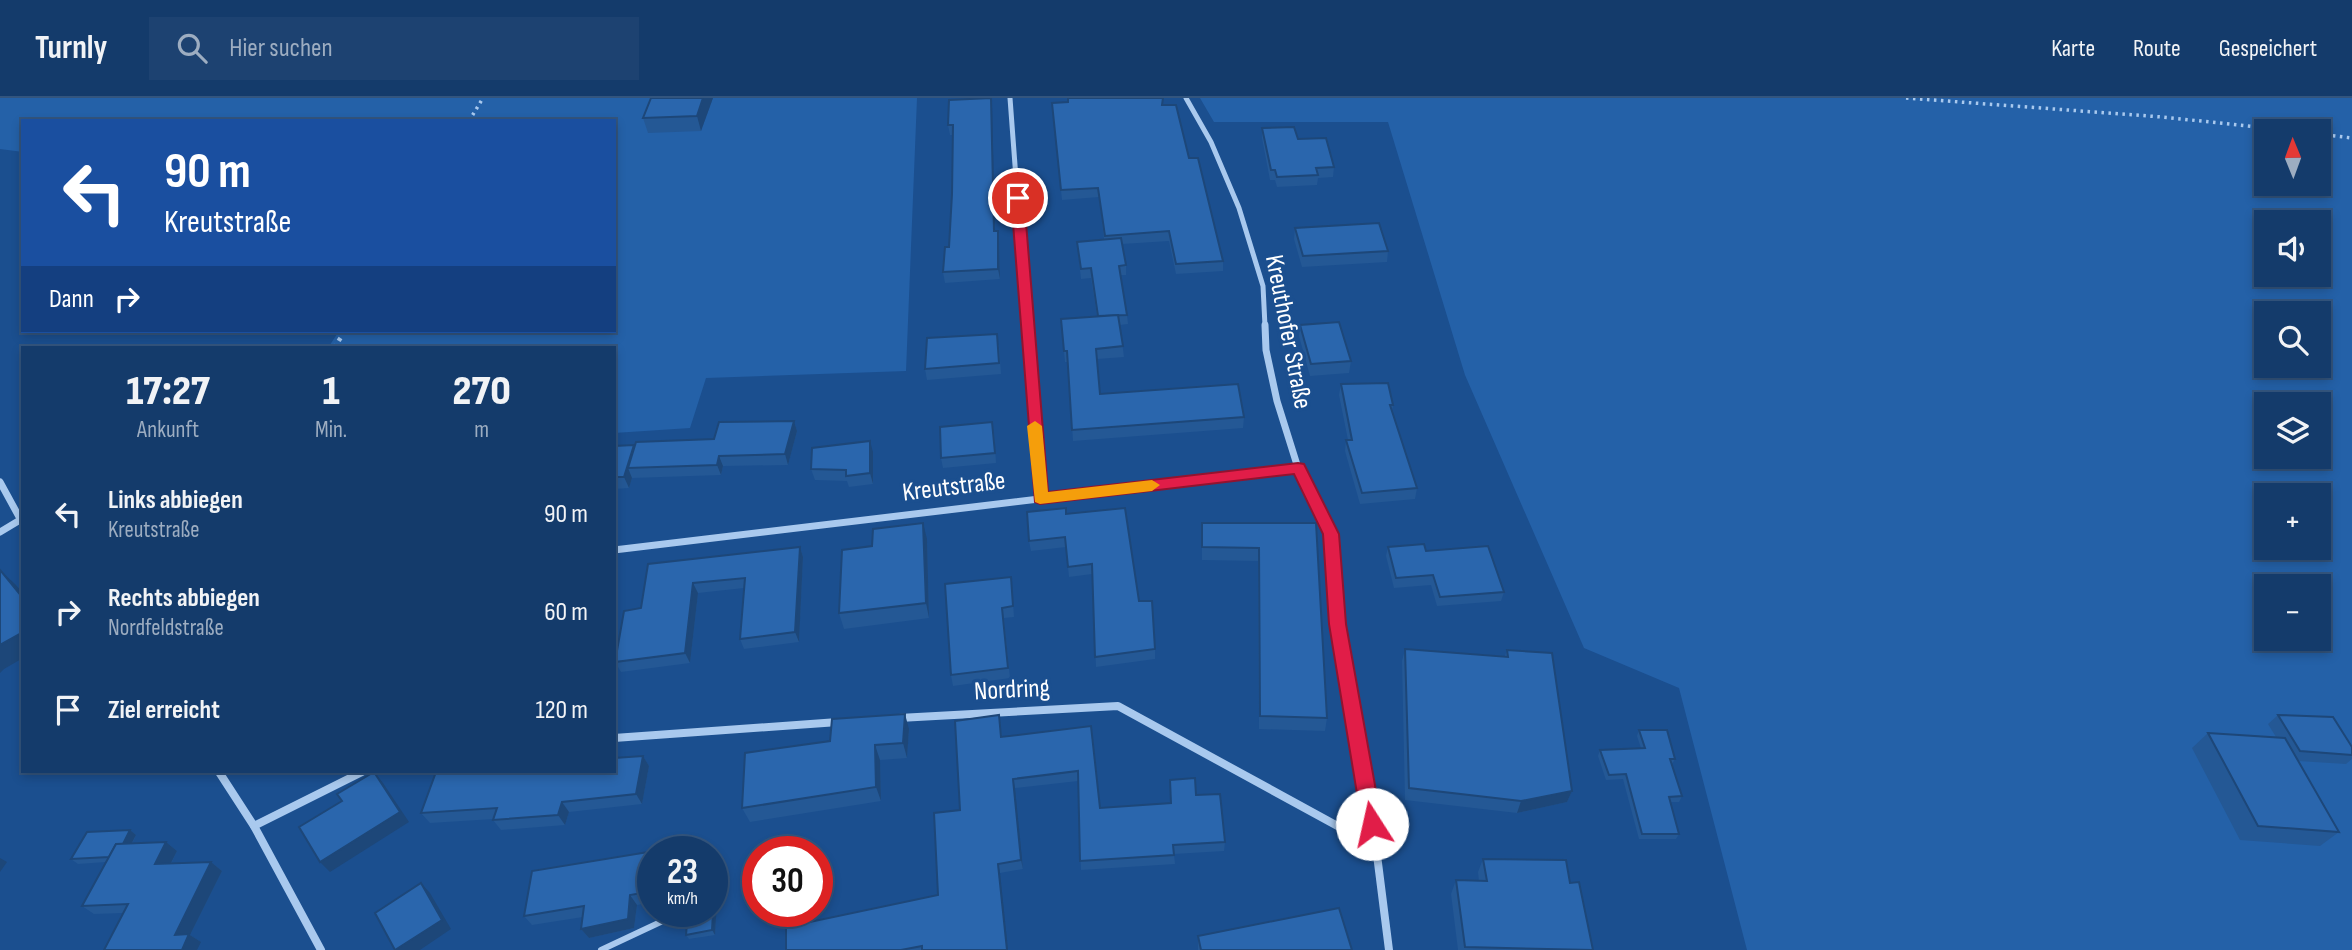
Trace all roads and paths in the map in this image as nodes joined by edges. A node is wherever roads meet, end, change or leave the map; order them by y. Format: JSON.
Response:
{"nodes":[{"id":1,"x":483,"y":98,"type":"edge"},
{"id":2,"x":1010,"y":98,"type":"edge"},
{"id":3,"x":1187,"y":98,"type":"edge"},
{"id":4,"x":1906,"y":98,"type":"edge"},
{"id":5,"x":470,"y":119,"type":"edge"},
{"id":6,"x":2254,"y":127,"type":"edge"},
{"id":7,"x":2331,"y":135,"type":"edge"},
{"id":8,"x":2352,"y":138,"type":"edge"},
{"id":9,"x":1298,"y":468,"type":"junction"},
{"id":10,"x":0,"y":482,"type":"edge"},
{"id":11,"x":1040,"y":498,"type":"junction"},
{"id":12,"x":21,"y":522,"type":"edge"},
{"id":13,"x":0,"y":532,"type":"edge"},
{"id":14,"x":616,"y":550,"type":"edge"},
{"id":15,"x":888,"y":719,"type":"edge"},
{"id":16,"x":847,"y":721,"type":"edge"},
{"id":17,"x":616,"y":738,"type":"edge"},
{"id":18,"x":220,"y":773,"type":"edge"},
{"id":19,"x":360,"y":773,"type":"edge"},
{"id":20,"x":254,"y":826,"type":"junction"},
{"id":21,"x":1376,"y":847,"type":"junction"},
{"id":22,"x":650,"y":927,"type":"edge"},
{"id":23,"x":321,"y":950,"type":"edge"},
{"id":24,"x":601,"y":950,"type":"edge"},
{"id":25,"x":1389,"y":950,"type":"edge"}],
"edges":[{"from":1,"to":5,"type":"path"},
{"from":2,"to":11,"type":"street"},
{"from":3,"to":9,"type":"street","name":"Kreuthofer Straße"},
{"from":4,"to":6,"type":"path"},
{"from":7,"to":8,"type":"path"},
{"from":9,"to":11,"type":"street","name":"Kreutstraße"},
{"from":9,"to":21,"type":"street","name":"Kreuthofer Straße"},
{"from":10,"to":12,"type":"street"},
{"from":11,"to":14,"type":"street","name":"Kreutstraße"},
{"from":12,"to":13,"type":"street"},
{"from":15,"to":21,"type":"street","name":"Nordring"},
{"from":16,"to":17,"type":"street"},
{"from":18,"to":20,"type":"street"},
{"from":19,"to":20,"type":"street"},
{"from":20,"to":23,"type":"street"},
{"from":21,"to":25,"type":"street","name":"Kreuthofer Straße"},
{"from":22,"to":24,"type":"lane"}]}
